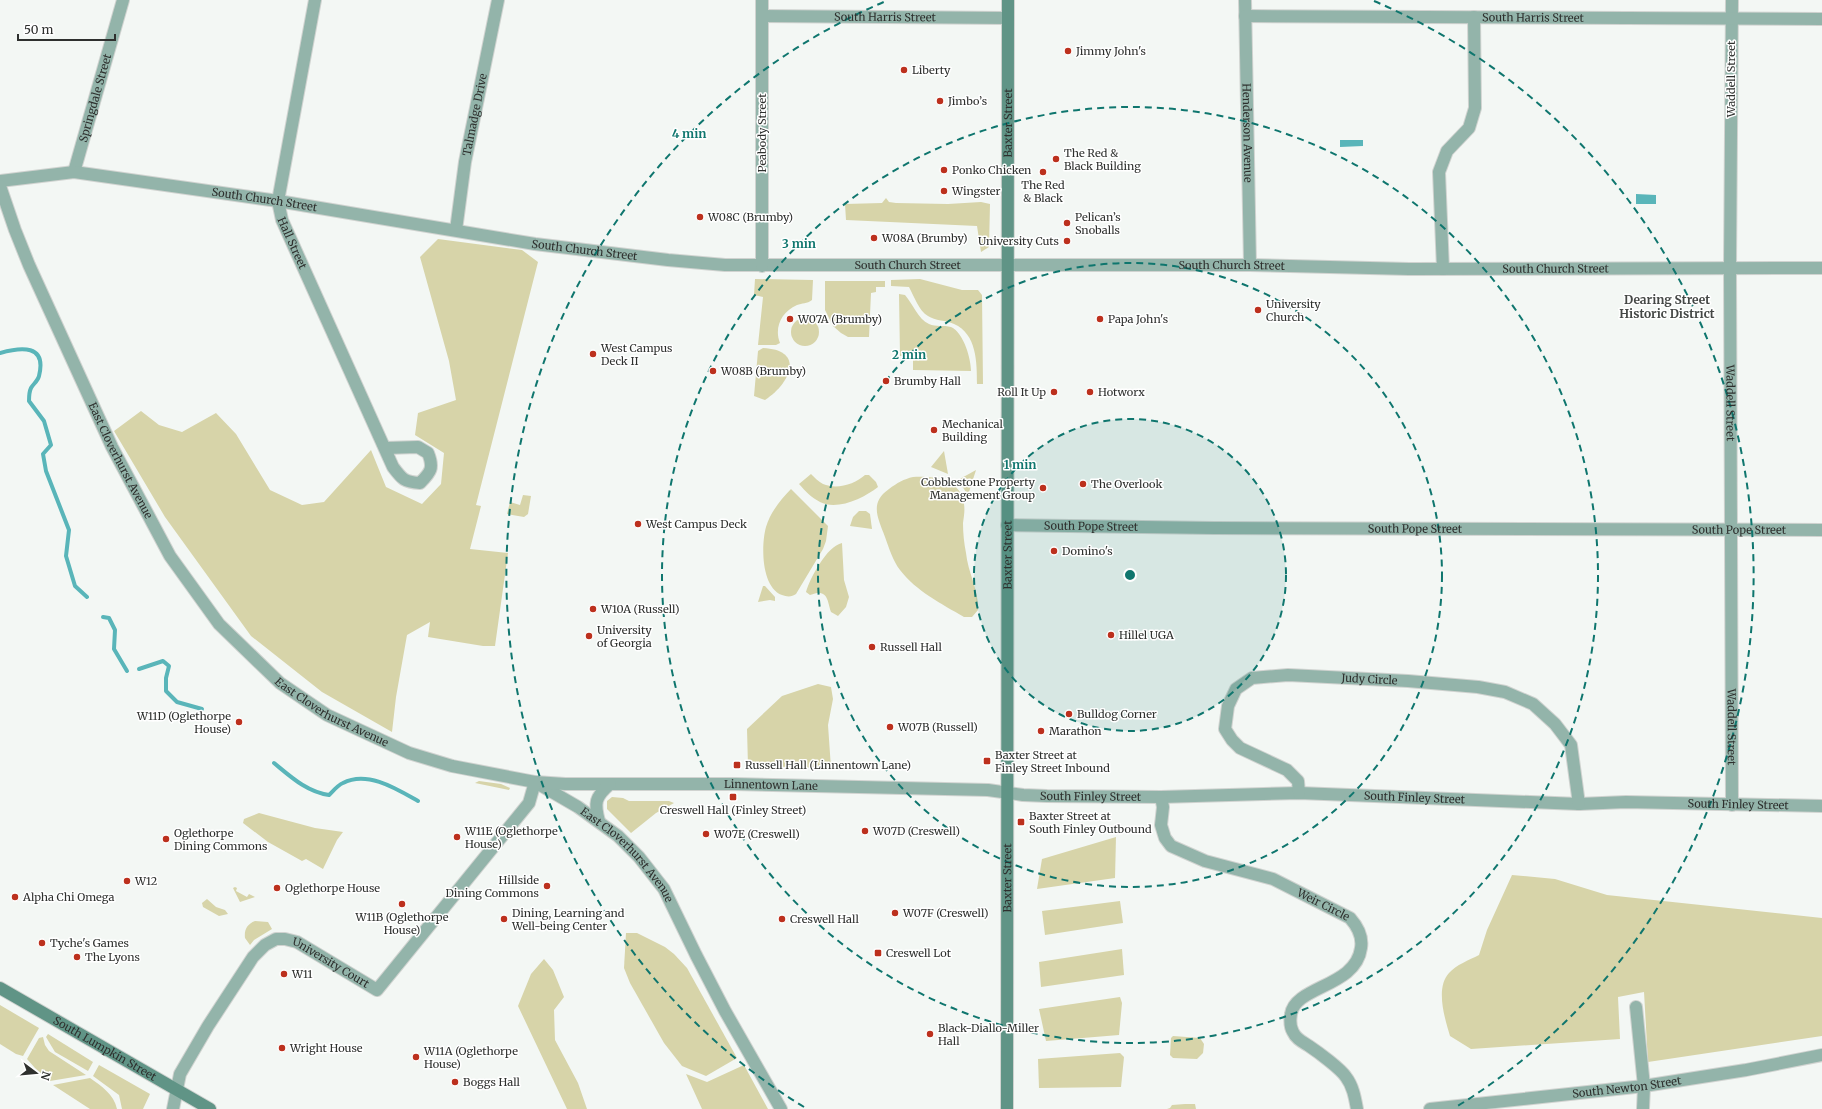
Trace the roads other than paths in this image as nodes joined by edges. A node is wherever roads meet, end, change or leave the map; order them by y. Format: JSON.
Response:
{"nodes":[{"id":1,"x":123,"y":0,"type":"edge"},
{"id":2,"x":314,"y":0,"type":"edge"},
{"id":3,"x":498,"y":0,"type":"edge"},
{"id":4,"x":762,"y":0,"type":"edge"},
{"id":5,"x":1008,"y":0,"type":"edge"},
{"id":6,"x":1245,"y":0,"type":"edge"},
{"id":7,"x":1732,"y":0,"type":"edge"},
{"id":8,"x":762,"y":16,"type":"junction"},
{"id":9,"x":1245,"y":16,"type":"junction"},
{"id":10,"x":1474,"y":17,"type":"junction"},
{"id":11,"x":1008,"y":18,"type":"junction"},
{"id":12,"x":1732,"y":18,"type":"junction"},
{"id":13,"x":1822,"y":19,"type":"edge"},
{"id":14,"x":74,"y":172,"type":"junction"},
{"id":15,"x":0,"y":181,"type":"edge"},
{"id":16,"x":0,"y":186,"type":"edge"},
{"id":17,"x":278,"y":201,"type":"junction"},
{"id":18,"x":456,"y":230,"type":"junction"},
{"id":19,"x":1007,"y":264,"type":"junction"},
{"id":20,"x":762,"y":266,"type":"junction"},
{"id":21,"x":1250,"y":266,"type":"junction"},
{"id":22,"x":1730,"y":268,"type":"junction"},
{"id":23,"x":1822,"y":268,"type":"edge"},
{"id":24,"x":1443,"y":269,"type":"junction"},
{"id":25,"x":385,"y":448,"type":"dead end"},
{"id":26,"x":1007,"y":525,"type":"junction"},
{"id":27,"x":1732,"y":529,"type":"junction"},
{"id":28,"x":1822,"y":530,"type":"edge"},
{"id":29,"x":535,"y":782,"type":"junction"},
{"id":30,"x":610,"y":784,"type":"junction"},
{"id":31,"x":1007,"y":792,"type":"junction"},
{"id":32,"x":1299,"y":793,"type":"junction"},
{"id":33,"x":1161,"y":797,"type":"junction"},
{"id":34,"x":1579,"y":804,"type":"junction"},
{"id":35,"x":1732,"y":805,"type":"junction"},
{"id":36,"x":1822,"y":806,"type":"edge"},
{"id":37,"x":599,"y":821,"type":"junction"},
{"id":38,"x":0,"y":988,"type":"edge"},
{"id":39,"x":1636,"y":1007,"type":"dead end"},
{"id":40,"x":1822,"y":1055,"type":"edge"},
{"id":41,"x":1644,"y":1086,"type":"junction"},
{"id":42,"x":176,"y":1089,"type":"junction"},
{"id":43,"x":173,"y":1109,"type":"edge"},
{"id":44,"x":210,"y":1109,"type":"edge"},
{"id":45,"x":781,"y":1109,"type":"edge"},
{"id":46,"x":1007,"y":1109,"type":"edge"},
{"id":47,"x":1357,"y":1109,"type":"edge"},
{"id":48,"x":1430,"y":1109,"type":"edge"},
{"id":49,"x":1643,"y":1109,"type":"edge"}],
"edges":[{"from":1,"to":14,"type":"street","name":"Springdale Street"},
{"from":2,"to":17,"type":"street","name":"Hall Street"},
{"from":3,"to":18,"type":"street","name":"Talmadge Drive"},
{"from":4,"to":8,"type":"street","name":"Peabody Street"},
{"from":5,"to":11,"type":"main road","name":"Baxter Street"},
{"from":6,"to":9,"type":"street","name":"Henderson Avenue"},
{"from":7,"to":12,"type":"street","name":"Waddell Street"},
{"from":8,"to":11,"type":"street","name":"South Harris Street"},
{"from":8,"to":20,"type":"street","name":"Peabody Street"},
{"from":9,"to":10,"type":"street","name":"South Harris Street"},
{"from":9,"to":21,"type":"street","name":"Henderson Avenue"},
{"from":10,"to":12,"type":"street","name":"South Harris Street"},
{"from":10,"to":24,"type":"street"},
{"from":11,"to":19,"type":"main road","name":"Baxter Street"},
{"from":12,"to":13,"type":"street","name":"South Harris Street"},
{"from":12,"to":22,"type":"street","name":"Waddell Street"},
{"from":14,"to":15,"type":"street","name":"South Church Street"},
{"from":14,"to":17,"type":"street","name":"South Church Street"},
{"from":16,"to":29,"type":"street","name":"East Cloverhurst Avenue"},
{"from":17,"to":18,"type":"street","name":"South Church Street"},
{"from":17,"to":25,"type":"street","name":"Hall Street"},
{"from":18,"to":20,"type":"street","name":"South Church Street"},
{"from":19,"to":20,"type":"street","name":"South Church Street"},
{"from":19,"to":21,"type":"street","name":"South Church Street"},
{"from":19,"to":26,"type":"main road","name":"Baxter Street"},
{"from":21,"to":24,"type":"street","name":"South Church Street"},
{"from":22,"to":23,"type":"street","name":"South Church Street"},
{"from":22,"to":24,"type":"street","name":"South Church Street"},
{"from":22,"to":27,"type":"street","name":"Waddell Street"},
{"from":26,"to":27,"type":"street","name":"South Pope Street"},
{"from":26,"to":31,"type":"main road","name":"Baxter Street"},
{"from":27,"to":28,"type":"street","name":"South Pope Street"},
{"from":27,"to":35,"type":"street","name":"Waddell Street"},
{"from":29,"to":30,"type":"street","name":"Linnentown Lane"},
{"from":29,"to":37,"type":"street","name":"East Cloverhurst Avenue"},
{"from":29,"to":42,"type":"street","name":"University Court"},
{"from":30,"to":31,"type":"street","name":"Linnentown Lane"},
{"from":30,"to":37,"type":"street"},
{"from":31,"to":33,"type":"street","name":"South Finley Street"},
{"from":31,"to":46,"type":"main road","name":"Baxter Street"},
{"from":32,"to":33,"type":"street","name":"South Finley Street"},
{"from":32,"to":34,"type":"street","name":"South Finley Street"},
{"from":32,"to":34,"type":"street","name":"Judy Circle"},
{"from":33,"to":47,"type":"street","name":"Weir Circle"},
{"from":34,"to":35,"type":"street","name":"South Finley Street"},
{"from":35,"to":36,"type":"street","name":"South Finley Street"},
{"from":37,"to":45,"type":"street","name":"East Cloverhurst Avenue"},
{"from":38,"to":42,"type":"main road","name":"South Lumpkin Street"},
{"from":39,"to":41,"type":"street"},
{"from":40,"to":41,"type":"street","name":"South Newton Street"},
{"from":41,"to":48,"type":"street","name":"South Newton Street"},
{"from":41,"to":49,"type":"street"},
{"from":42,"to":43,"type":"street"},
{"from":42,"to":44,"type":"main road","name":"South Lumpkin Street"}]}
